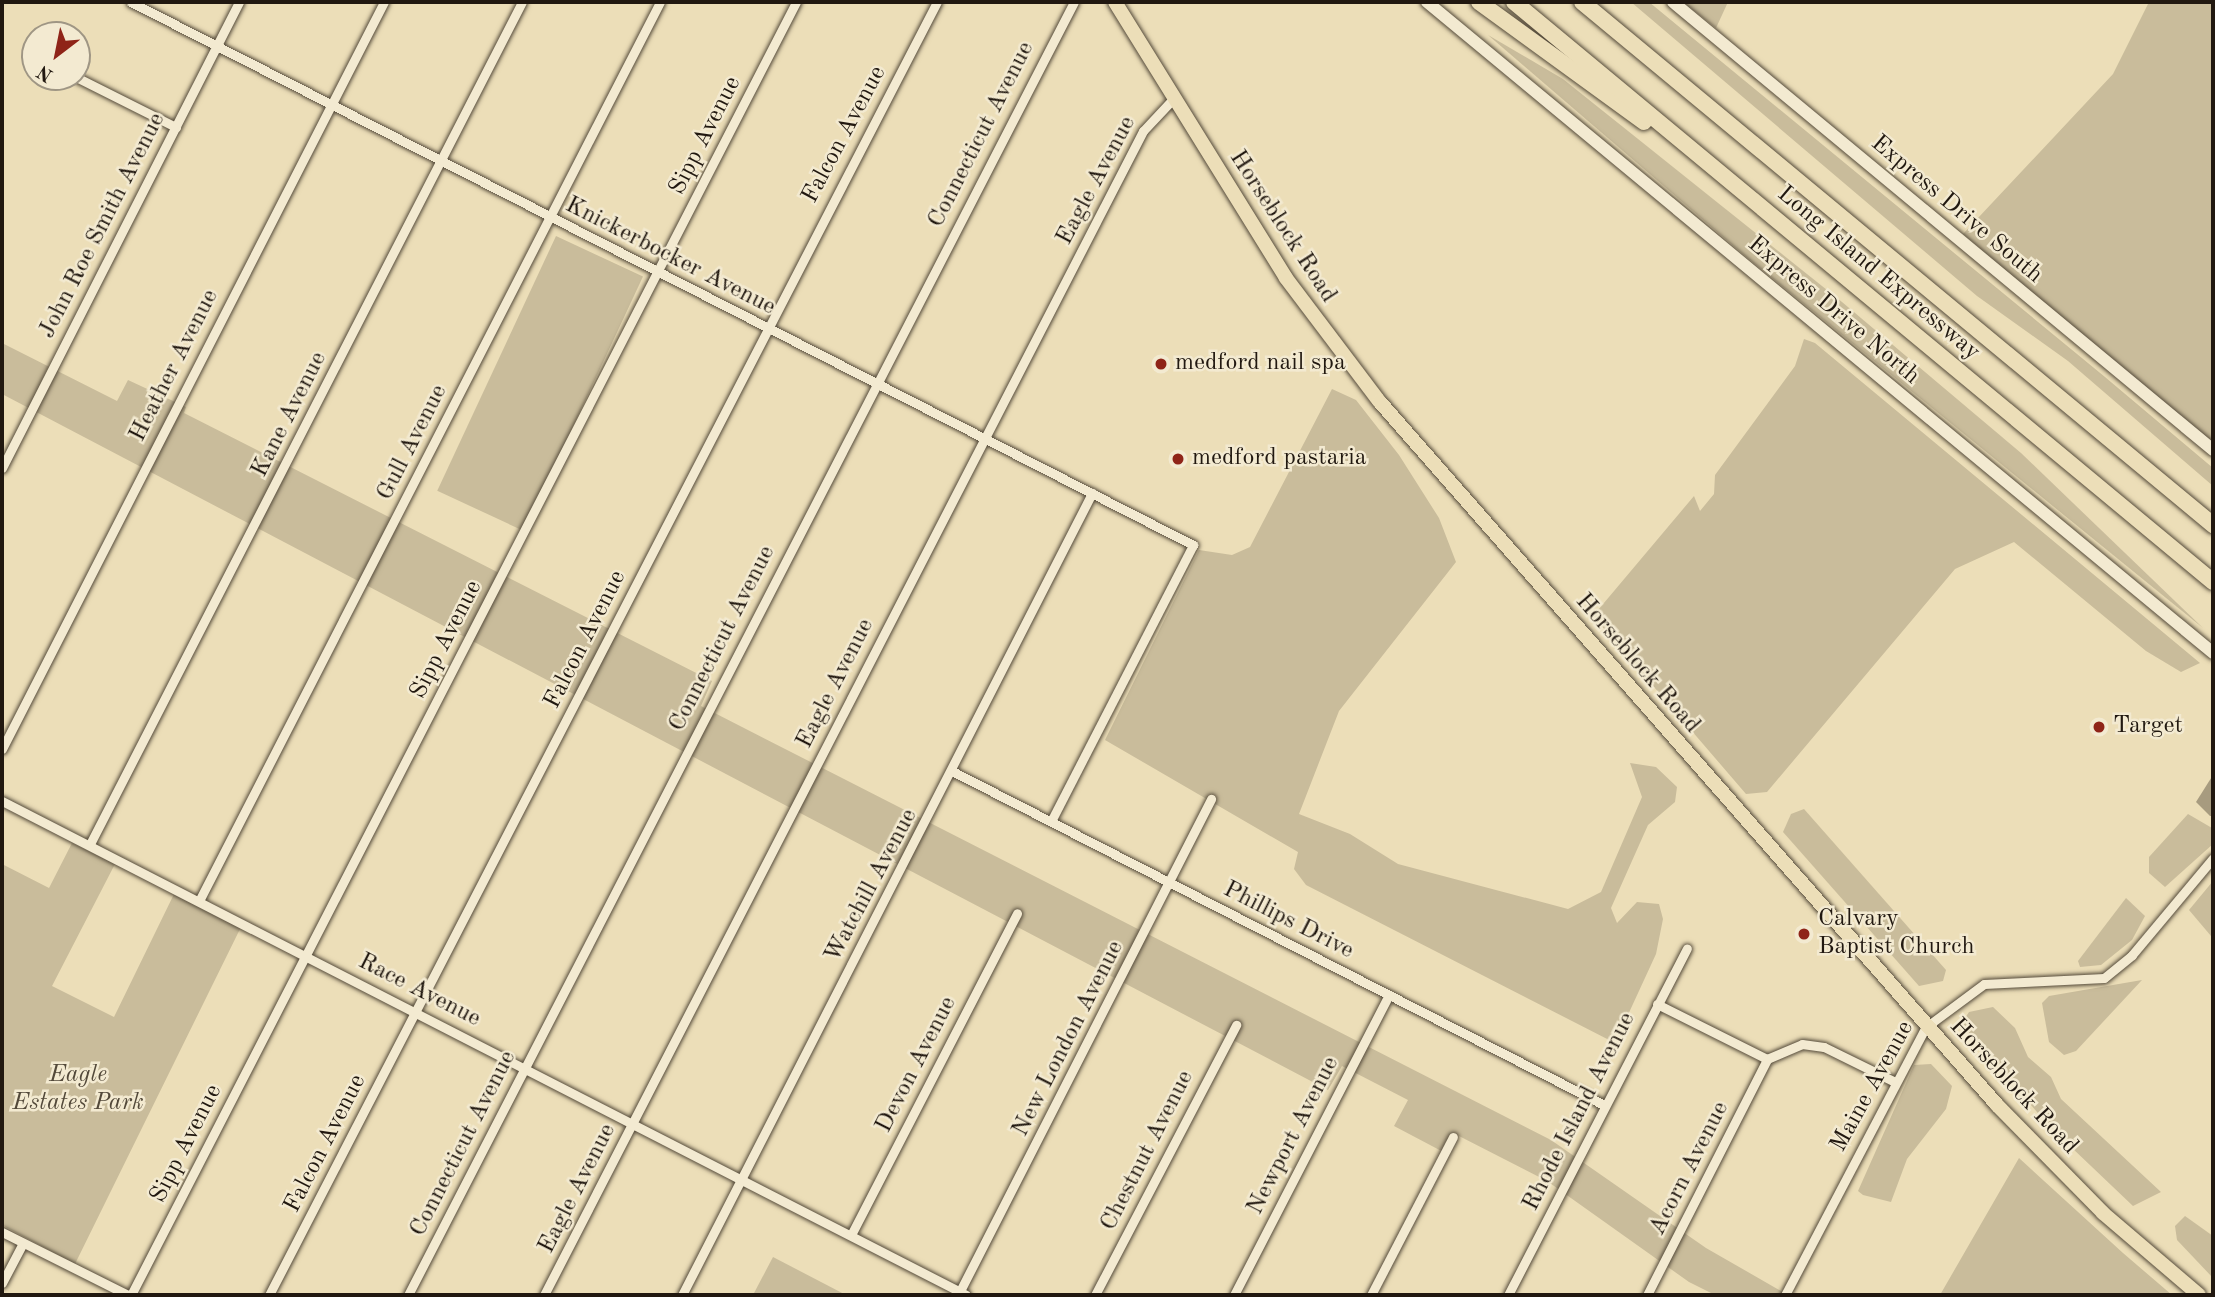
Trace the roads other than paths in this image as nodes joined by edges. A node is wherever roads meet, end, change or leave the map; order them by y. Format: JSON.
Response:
{"nodes":[{"id":1,"x":131,"y":2,"type":"edge"},
{"id":2,"x":239,"y":2,"type":"edge"},
{"id":3,"x":384,"y":2,"type":"edge"},
{"id":4,"x":522,"y":2,"type":"edge"},
{"id":5,"x":660,"y":2,"type":"edge"},
{"id":6,"x":796,"y":2,"type":"edge"},
{"id":7,"x":937,"y":2,"type":"edge"},
{"id":8,"x":1074,"y":2,"type":"edge"},
{"id":9,"x":1115,"y":2,"type":"edge"},
{"id":10,"x":1427,"y":2,"type":"edge"},
{"id":11,"x":1479,"y":2,"type":"edge"},
{"id":12,"x":1514,"y":2,"type":"edge"},
{"id":13,"x":1582,"y":2,"type":"edge"},
{"id":14,"x":1673,"y":2,"type":"edge"},
{"id":15,"x":218,"y":46,"type":"junction"},
{"id":16,"x":91,"y":84,"type":"edge"},
{"id":17,"x":1173,"y":99,"type":"junction"},
{"id":18,"x":331,"y":104,"type":"junction"},
{"id":19,"x":176,"y":127,"type":"junction"},
{"id":20,"x":440,"y":161,"type":"junction"},
{"id":21,"x":1730,"y":181,"type":"junction"},
{"id":22,"x":550,"y":217,"type":"junction"},
{"id":23,"x":659,"y":270,"type":"junction"},
{"id":24,"x":767,"y":328,"type":"junction"},
{"id":25,"x":877,"y":383,"type":"junction"},
{"id":26,"x":984,"y":438,"type":"junction"},
{"id":27,"x":2213,"y":450,"type":"edge"},
{"id":28,"x":2,"y":468,"type":"edge"},
{"id":29,"x":1091,"y":492,"type":"junction"},
{"id":30,"x":2213,"y":524,"type":"edge"},
{"id":31,"x":2213,"y":583,"type":"edge"},
{"id":32,"x":2213,"y":656,"type":"edge"},
{"id":33,"x":2,"y":749,"type":"edge"},
{"id":34,"x":954,"y":772,"type":"junction"},
{"id":35,"x":1211,"y":799,"type":"dead end"},
{"id":36,"x":2,"y":801,"type":"edge"},
{"id":37,"x":1051,"y":821,"type":"junction"},
{"id":38,"x":90,"y":844,"type":"junction"},
{"id":39,"x":2213,"y":858,"type":"edge"},
{"id":40,"x":1170,"y":882,"type":"junction"},
{"id":41,"x":200,"y":901,"type":"junction"},
{"id":42,"x":1017,"y":913,"type":"dead end"},
{"id":43,"x":1687,"y":948,"type":"dead end"},
{"id":44,"x":306,"y":955,"type":"junction"},
{"id":45,"x":1389,"y":995,"type":"junction"},
{"id":46,"x":1657,"y":1004,"type":"junction"},
{"id":47,"x":416,"y":1011,"type":"junction"},
{"id":48,"x":1236,"y":1025,"type":"dead end"},
{"id":49,"x":1926,"y":1027,"type":"junction"},
{"id":50,"x":1767,"y":1059,"type":"junction"},
{"id":51,"x":525,"y":1069,"type":"junction"},
{"id":52,"x":1895,"y":1082,"type":"junction"},
{"id":53,"x":1604,"y":1105,"type":"junction"},
{"id":54,"x":633,"y":1124,"type":"junction"},
{"id":55,"x":1452,"y":1137,"type":"dead end"},
{"id":56,"x":742,"y":1179,"type":"junction"},
{"id":57,"x":2,"y":1231,"type":"edge"},
{"id":58,"x":851,"y":1235,"type":"junction"},
{"id":59,"x":23,"y":1242,"type":"junction"},
{"id":60,"x":2,"y":1283,"type":"edge"},
{"id":61,"x":961,"y":1294,"type":"edge"},
{"id":62,"x":130,"y":1295,"type":"edge"},
{"id":63,"x":269,"y":1295,"type":"edge"},
{"id":64,"x":408,"y":1295,"type":"edge"},
{"id":65,"x":544,"y":1295,"type":"edge"},
{"id":66,"x":682,"y":1295,"type":"edge"},
{"id":67,"x":1095,"y":1295,"type":"edge"},
{"id":68,"x":1234,"y":1295,"type":"edge"},
{"id":69,"x":1371,"y":1295,"type":"edge"},
{"id":70,"x":1508,"y":1295,"type":"edge"},
{"id":71,"x":1647,"y":1295,"type":"edge"},
{"id":72,"x":1785,"y":1295,"type":"edge"},
{"id":73,"x":2199,"y":1295,"type":"edge"}],
"edges":[{"from":1,"to":15,"type":"street","name":"Knickerbocker Avenue"},
{"from":2,"to":15,"type":"street","name":"John Roe Smith Avenue"},
{"from":3,"to":18,"type":"street","name":"Heather Avenue"},
{"from":4,"to":20,"type":"street","name":"Kane Avenue"},
{"from":5,"to":22,"type":"street","name":"Gull Avenue"},
{"from":6,"to":23,"type":"street","name":"Sipp Avenue"},
{"from":7,"to":24,"type":"street","name":"Falcon Avenue"},
{"from":8,"to":25,"type":"street","name":"Connecticut Avenue"},
{"from":9,"to":17,"type":"main road","name":"Horseblock Road"},
{"from":10,"to":32,"type":"main road","name":"Express Drive North"},
{"from":11,"to":21,"type":"highway"},
{"from":12,"to":21,"type":"highway","name":"Long Island Expressway"},
{"from":13,"to":30,"type":"highway","name":"Long Island Expressway"},
{"from":14,"to":27,"type":"main road","name":"Express Drive South"},
{"from":15,"to":18,"type":"street","name":"Knickerbocker Avenue"},
{"from":15,"to":19,"type":"street","name":"John Roe Smith Avenue"},
{"from":16,"to":19,"type":"street"},
{"from":17,"to":26,"type":"street","name":"Eagle Avenue"},
{"from":17,"to":49,"type":"main road","name":"Horseblock Road"},
{"from":18,"to":20,"type":"street","name":"Knickerbocker Avenue"},
{"from":18,"to":33,"type":"street","name":"Heather Avenue"},
{"from":19,"to":28,"type":"street","name":"John Roe Smith Avenue"},
{"from":20,"to":22,"type":"street","name":"Knickerbocker Avenue"},
{"from":20,"to":38,"type":"street","name":"Kane Avenue"},
{"from":21,"to":31,"type":"highway","name":"Long Island Expressway"},
{"from":22,"to":23,"type":"street","name":"Knickerbocker Avenue"},
{"from":22,"to":41,"type":"street","name":"Gull Avenue"},
{"from":23,"to":24,"type":"street","name":"Knickerbocker Avenue"},
{"from":23,"to":44,"type":"street","name":"Sipp Avenue"},
{"from":24,"to":25,"type":"street","name":"Knickerbocker Avenue"},
{"from":24,"to":47,"type":"street","name":"Falcon Avenue"},
{"from":25,"to":26,"type":"street","name":"Knickerbocker Avenue"},
{"from":25,"to":51,"type":"street","name":"Connecticut Avenue"},
{"from":26,"to":29,"type":"street","name":"Knickerbocker Avenue"},
{"from":26,"to":54,"type":"street","name":"Eagle Avenue"},
{"from":29,"to":34,"type":"street","name":"Watchill Avenue"},
{"from":29,"to":37,"type":"street","name":"Knickerbocker Avenue"},
{"from":34,"to":37,"type":"street","name":"Phillips Drive"},
{"from":34,"to":56,"type":"street","name":"Watchill Avenue"},
{"from":35,"to":40,"type":"street","name":"New London Avenue"},
{"from":36,"to":38,"type":"street","name":"Race Avenue"},
{"from":37,"to":40,"type":"street","name":"Phillips Drive"},
{"from":38,"to":41,"type":"street","name":"Race Avenue"},
{"from":39,"to":49,"type":"street","name":"Maine Avenue"},
{"from":40,"to":45,"type":"street","name":"Phillips Drive"},
{"from":40,"to":61,"type":"street","name":"New London Avenue"},
{"from":41,"to":44,"type":"street","name":"Race Avenue"},
{"from":42,"to":58,"type":"street","name":"Devon Avenue"},
{"from":43,"to":46,"type":"street","name":"Rhode Island Avenue"},
{"from":44,"to":47,"type":"street","name":"Race Avenue"},
{"from":44,"to":62,"type":"street","name":"Sipp Avenue"},
{"from":45,"to":53,"type":"street","name":"Phillips Drive"},
{"from":45,"to":68,"type":"street","name":"Newport Avenue"},
{"from":46,"to":50,"type":"street"},
{"from":46,"to":53,"type":"street","name":"Rhode Island Avenue"},
{"from":47,"to":51,"type":"street","name":"Race Avenue"},
{"from":47,"to":63,"type":"street","name":"Falcon Avenue"},
{"from":48,"to":67,"type":"street","name":"Chestnut Avenue"},
{"from":49,"to":52,"type":"street","name":"Maine Avenue"},
{"from":49,"to":73,"type":"main road","name":"Horseblock Road"},
{"from":50,"to":52,"type":"street"},
{"from":50,"to":71,"type":"street","name":"Acorn Avenue"},
{"from":51,"to":54,"type":"street","name":"Race Avenue"},
{"from":51,"to":64,"type":"street","name":"Connecticut Avenue"},
{"from":52,"to":72,"type":"street","name":"Maine Avenue"},
{"from":53,"to":70,"type":"street","name":"Rhode Island Avenue"},
{"from":54,"to":56,"type":"street","name":"Race Avenue"},
{"from":54,"to":65,"type":"street","name":"Eagle Avenue"},
{"from":55,"to":69,"type":"street"},
{"from":56,"to":58,"type":"street","name":"Race Avenue"},
{"from":56,"to":66,"type":"street","name":"Watchill Avenue"},
{"from":57,"to":59,"type":"street"},
{"from":58,"to":61,"type":"street","name":"Race Avenue"},
{"from":59,"to":60,"type":"street"},
{"from":59,"to":62,"type":"street"}]}
